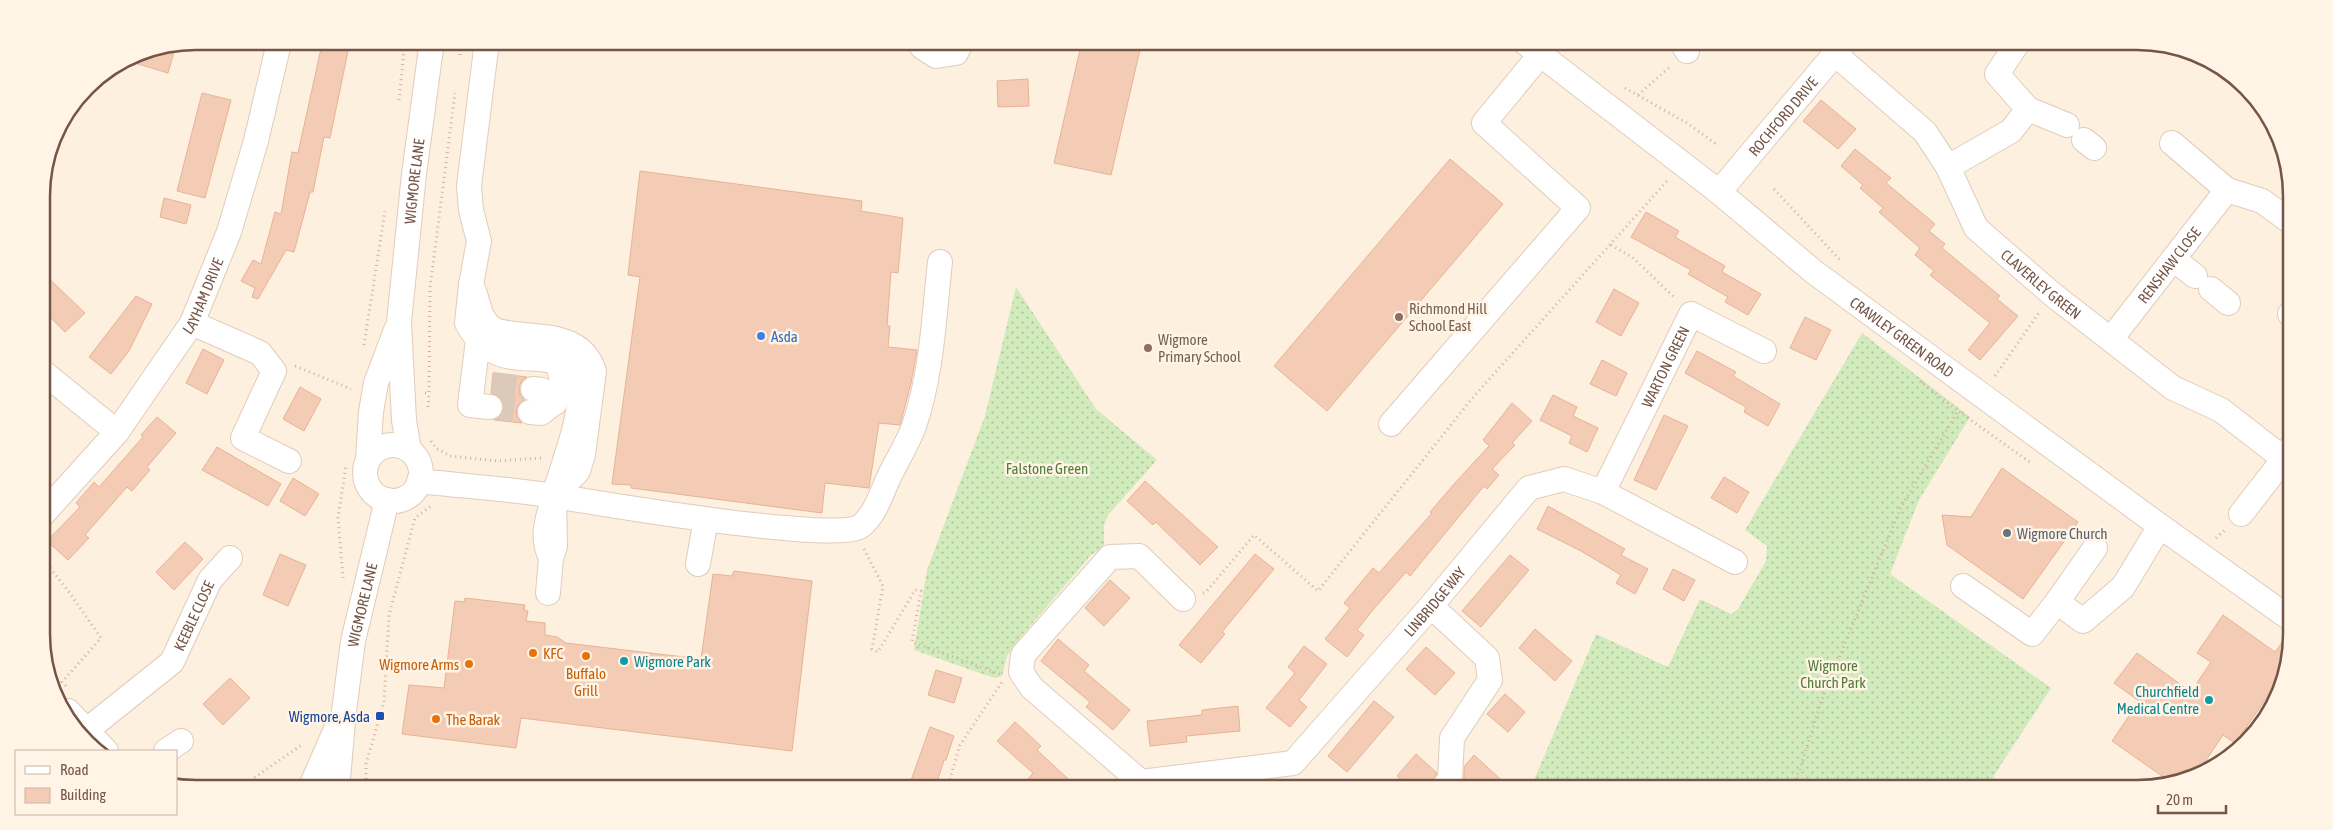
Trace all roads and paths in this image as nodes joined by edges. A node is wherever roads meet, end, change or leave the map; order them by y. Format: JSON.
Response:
{"nodes":[{"id":1,"x":274,"y":50,"type":"edge"},
{"id":2,"x":404,"y":50,"type":"edge"},
{"id":3,"x":431,"y":50,"type":"edge"},
{"id":4,"x":460,"y":50,"type":"edge"},
{"id":5,"x":486,"y":50,"type":"edge"},
{"id":6,"x":927,"y":50,"type":"edge"},
{"id":7,"x":958,"y":50,"type":"edge"},
{"id":8,"x":1530,"y":50,"type":"edge"},
{"id":9,"x":1534,"y":50,"type":"edge"},
{"id":10,"x":1680,"y":50,"type":"edge"},
{"id":11,"x":1838,"y":50,"type":"edge"},
{"id":12,"x":1842,"y":50,"type":"edge"},
{"id":13,"x":2013,"y":50,"type":"edge"},
{"id":14,"x":460,"y":57,"type":"dead end"},
{"id":15,"x":456,"y":86,"type":"dead end"},
{"id":16,"x":1638,"y":95,"type":"dead end"},
{"id":17,"x":398,"y":107,"type":"dead end"},
{"id":18,"x":2028,"y":108,"type":"junction"},
{"id":19,"x":1687,"y":123,"type":"dead end"},
{"id":20,"x":2082,"y":137,"type":"dead end"},
{"id":21,"x":2172,"y":143,"type":"dead end"},
{"id":22,"x":1716,"y":144,"type":"dead end"},
{"id":23,"x":1948,"y":167,"type":"junction"},
{"id":24,"x":1670,"y":179,"type":"dead end"},
{"id":25,"x":1774,"y":190,"type":"dead end"},
{"id":26,"x":2227,"y":190,"type":"junction"},
{"id":27,"x":1719,"y":192,"type":"junction"},
{"id":28,"x":386,"y":202,"type":"dead end"},
{"id":29,"x":2283,"y":217,"type":"edge"},
{"id":30,"x":1611,"y":245,"type":"junction"},
{"id":31,"x":1831,"y":251,"type":"dead end"},
{"id":32,"x":2173,"y":259,"type":"junction"},
{"id":33,"x":940,"y":262,"type":"dead end"},
{"id":34,"x":2212,"y":290,"type":"dead end"},
{"id":35,"x":2052,"y":294,"type":"junction"},
{"id":36,"x":1691,"y":314,"type":"junction"},
{"id":37,"x":399,"y":322,"type":"junction"},
{"id":38,"x":192,"y":323,"type":"junction"},
{"id":39,"x":492,"y":335,"type":"junction"},
{"id":40,"x":2111,"y":339,"type":"junction"},
{"id":41,"x":364,"y":347,"type":"dead end"},
{"id":42,"x":1764,"y":351,"type":"dead end"},
{"id":43,"x":269,"y":364,"type":"junction"},
{"id":44,"x":50,"y":378,"type":"edge"},
{"id":45,"x":1994,"y":378,"type":"dead end"},
{"id":46,"x":356,"y":391,"type":"dead end"},
{"id":47,"x":417,"y":393,"type":"dead end"},
{"id":48,"x":429,"y":393,"type":"junction"},
{"id":49,"x":483,"y":393,"type":"dead end"},
{"id":50,"x":532,"y":401,"type":"tunnel mouth"},
{"id":51,"x":566,"y":404,"type":"junction"},
{"id":52,"x":428,"y":410,"type":"dead end"},
{"id":53,"x":1391,"y":424,"type":"dead end"},
{"id":54,"x":1984,"y":430,"type":"dead end"},
{"id":55,"x":117,"y":432,"type":"junction"},
{"id":56,"x":418,"y":442,"type":"junction"},
{"id":57,"x":2283,"y":450,"type":"edge"},
{"id":58,"x":550,"y":455,"type":"dead end"},
{"id":59,"x":2283,"y":458,"type":"edge"},
{"id":60,"x":357,"y":459,"type":"junction"},
{"id":61,"x":289,"y":462,"type":"dead end"},
{"id":62,"x":420,"y":481,"type":"junction"},
{"id":63,"x":1603,"y":492,"type":"junction"},
{"id":64,"x":554,"y":496,"type":"junction"},
{"id":65,"x":387,"y":500,"type":"junction"},
{"id":66,"x":435,"y":502,"type":"dead end"},
{"id":67,"x":50,"y":506,"type":"edge"},
{"id":68,"x":2246,"y":508,"type":"dead end"},
{"id":69,"x":706,"y":519,"type":"junction"},
{"id":70,"x":2160,"y":526,"type":"junction"},
{"id":71,"x":854,"y":530,"type":"junction"},
{"id":72,"x":2095,"y":548,"type":"dead end"},
{"id":73,"x":230,"y":558,"type":"dead end"},
{"id":74,"x":1735,"y":562,"type":"dead end"},
{"id":75,"x":698,"y":564,"type":"dead end"},
{"id":76,"x":50,"y":568,"type":"edge"},
{"id":77,"x":343,"y":581,"type":"dead end"},
{"id":78,"x":1963,"y":586,"type":"dead end"},
{"id":79,"x":548,"y":593,"type":"dead end"},
{"id":80,"x":1183,"y":599,"type":"joint"},
{"id":81,"x":2057,"y":602,"type":"junction"},
{"id":82,"x":1431,"y":606,"type":"junction"},
{"id":83,"x":2283,"y":614,"type":"edge"},
{"id":84,"x":62,"y":682,"type":"dead end"},
{"id":85,"x":344,"y":711,"type":"junction"},
{"id":86,"x":83,"y":726,"type":"edge"},
{"id":87,"x":87,"y":730,"type":"junction"},
{"id":88,"x":96,"y":740,"type":"edge"},
{"id":89,"x":304,"y":744,"type":"dead end"},
{"id":90,"x":251,"y":780,"type":"edge"},
{"id":91,"x":314,"y":780,"type":"edge"},
{"id":92,"x":337,"y":780,"type":"edge"},
{"id":93,"x":366,"y":780,"type":"edge"},
{"id":94,"x":950,"y":780,"type":"edge"},
{"id":95,"x":1135,"y":780,"type":"edge"},
{"id":96,"x":1181,"y":780,"type":"edge"},
{"id":97,"x":1448,"y":780,"type":"edge"},
{"id":98,"x":1795,"y":780,"type":"edge"}],
"edges":[{"from":1,"to":38,"type":"street","name":"LAYHAM DRIVE"},
{"from":2,"to":17,"type":"path"},
{"from":3,"to":37,"type":"street","name":"WIGMORE LANE"},
{"from":4,"to":14,"type":"path"},
{"from":5,"to":39,"type":"street"},
{"from":6,"to":7,"type":"street"},
{"from":8,"to":53,"type":"street"},
{"from":9,"to":27,"type":"street","name":"CRAWLEY GREEN ROAD"},
{"from":10,"to":16,"type":"path"},
{"from":11,"to":27,"type":"street","name":"ROCHFORD DRIVE"},
{"from":12,"to":23,"type":"street","name":"CLAVERLEY GREEN"},
{"from":13,"to":18,"type":"street"},
{"from":15,"to":48,"type":"path"},
{"from":18,"to":20,"type":"street"},
{"from":18,"to":23,"type":"street"},
{"from":19,"to":22,"type":"path"},
{"from":21,"to":26,"type":"street"},
{"from":23,"to":35,"type":"street","name":"CLAVERLEY GREEN"},
{"from":24,"to":30,"type":"path"},
{"from":25,"to":31,"type":"path"},
{"from":26,"to":29,"type":"street"},
{"from":26,"to":32,"type":"street","name":"RENSHAW CLOSE"},
{"from":27,"to":70,"type":"street","name":"CRAWLEY GREEN ROAD"},
{"from":28,"to":41,"type":"path"},
{"from":30,"to":36,"type":"path"},
{"from":30,"to":80,"type":"path"},
{"from":32,"to":34,"type":"street"},
{"from":32,"to":40,"type":"street","name":"RENSHAW CLOSE"},
{"from":33,"to":71,"type":"street"},
{"from":35,"to":40,"type":"street","name":"CLAVERLEY GREEN"},
{"from":35,"to":45,"type":"path"},
{"from":36,"to":42,"type":"street","name":"WARTON GREEN"},
{"from":36,"to":63,"type":"street","name":"WARTON GREEN"},
{"from":37,"to":56,"type":"street","name":"WIGMORE LANE"},
{"from":37,"to":60,"type":"street","name":"WIGMORE LANE"},
{"from":38,"to":43,"type":"street"},
{"from":38,"to":55,"type":"street","name":"LAYHAM DRIVE"},
{"from":39,"to":49,"type":"street"},
{"from":39,"to":51,"type":"street"},
{"from":39,"to":64,"type":"street"},
{"from":40,"to":57,"type":"street","name":"CLAVERLEY GREEN"},
{"from":43,"to":46,"type":"path"},
{"from":43,"to":61,"type":"street"},
{"from":44,"to":55,"type":"street"},
{"from":47,"to":48,"type":"path"},
{"from":48,"to":52,"type":"path"},
{"from":50,"to":51,"type":"street"},
{"from":51,"to":64,"type":"street"},
{"from":54,"to":98,"type":"path"},
{"from":55,"to":67,"type":"street","name":"LAYHAM DRIVE"},
{"from":56,"to":58,"type":"path"},
{"from":56,"to":60,"type":"street"},
{"from":56,"to":62,"type":"street","name":"WIGMORE LANE"},
{"from":59,"to":68,"type":"street"},
{"from":60,"to":65,"type":"street","name":"WIGMORE LANE"},
{"from":60,"to":77,"type":"path"},
{"from":62,"to":64,"type":"street"},
{"from":62,"to":65,"type":"street"},
{"from":63,"to":74,"type":"street","name":"LINBRIDGE WAY"},
{"from":63,"to":82,"type":"street","name":"LINBRIDGE WAY"},
{"from":64,"to":69,"type":"street"},
{"from":64,"to":79,"type":"street"},
{"from":65,"to":85,"type":"street","name":"WIGMORE LANE"},
{"from":66,"to":93,"type":"path"},
{"from":69,"to":71,"type":"street"},
{"from":69,"to":75,"type":"street"},
{"from":70,"to":81,"type":"street"},
{"from":70,"to":83,"type":"street","name":"CRAWLEY GREEN ROAD"},
{"from":71,"to":94,"type":"path"},
{"from":72,"to":81,"type":"street"},
{"from":73,"to":87,"type":"street","name":"KEEBLE CLOSE"},
{"from":76,"to":84,"type":"path"},
{"from":78,"to":81,"type":"street"},
{"from":80,"to":95,"type":"street"},
{"from":82,"to":96,"type":"street","name":"LINBRIDGE WAY"},
{"from":82,"to":97,"type":"street"},
{"from":85,"to":91,"type":"street","name":"WIGMORE LANE"},
{"from":85,"to":92,"type":"street","name":"WIGMORE LANE"},
{"from":86,"to":87,"type":"street"},
{"from":87,"to":88,"type":"street"},
{"from":89,"to":90,"type":"path"}]}
